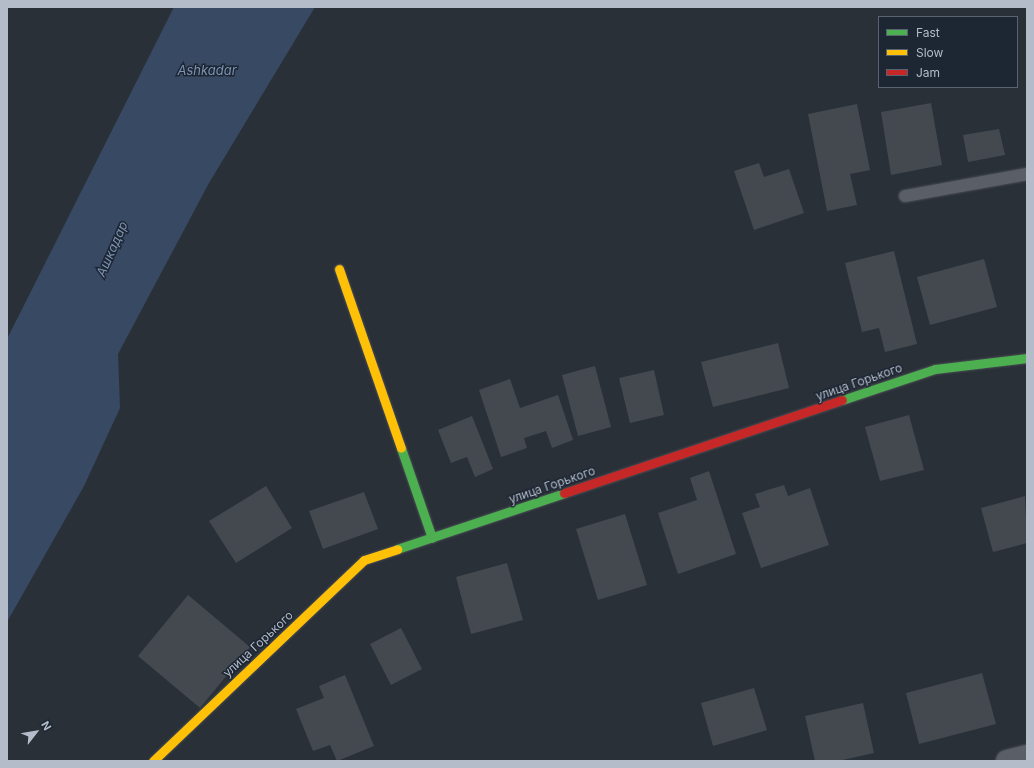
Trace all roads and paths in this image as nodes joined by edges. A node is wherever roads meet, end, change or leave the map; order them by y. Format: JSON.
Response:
{"nodes":[{"id":1,"x":1027,"y":174,"type":"edge"},
{"id":2,"x":905,"y":196,"type":"dead end"},
{"id":3,"x":339,"y":269,"type":"dead end"},
{"id":4,"x":1027,"y":358,"type":"edge"},
{"id":5,"x":432,"y":538,"type":"junction"},
{"id":6,"x":1027,"y":756,"type":"edge"},
{"id":7,"x":153,"y":761,"type":"edge"},
{"id":8,"x":1007,"y":761,"type":"edge"}],
"edges":[{"from":1,"to":2,"type":"lane"},
{"from":3,"to":5,"type":"street"},
{"from":4,"to":5,"type":"street","name":"улица Горького"},
{"from":5,"to":7,"type":"street","name":"улица Горького"},
{"from":6,"to":8,"type":"street"}]}
